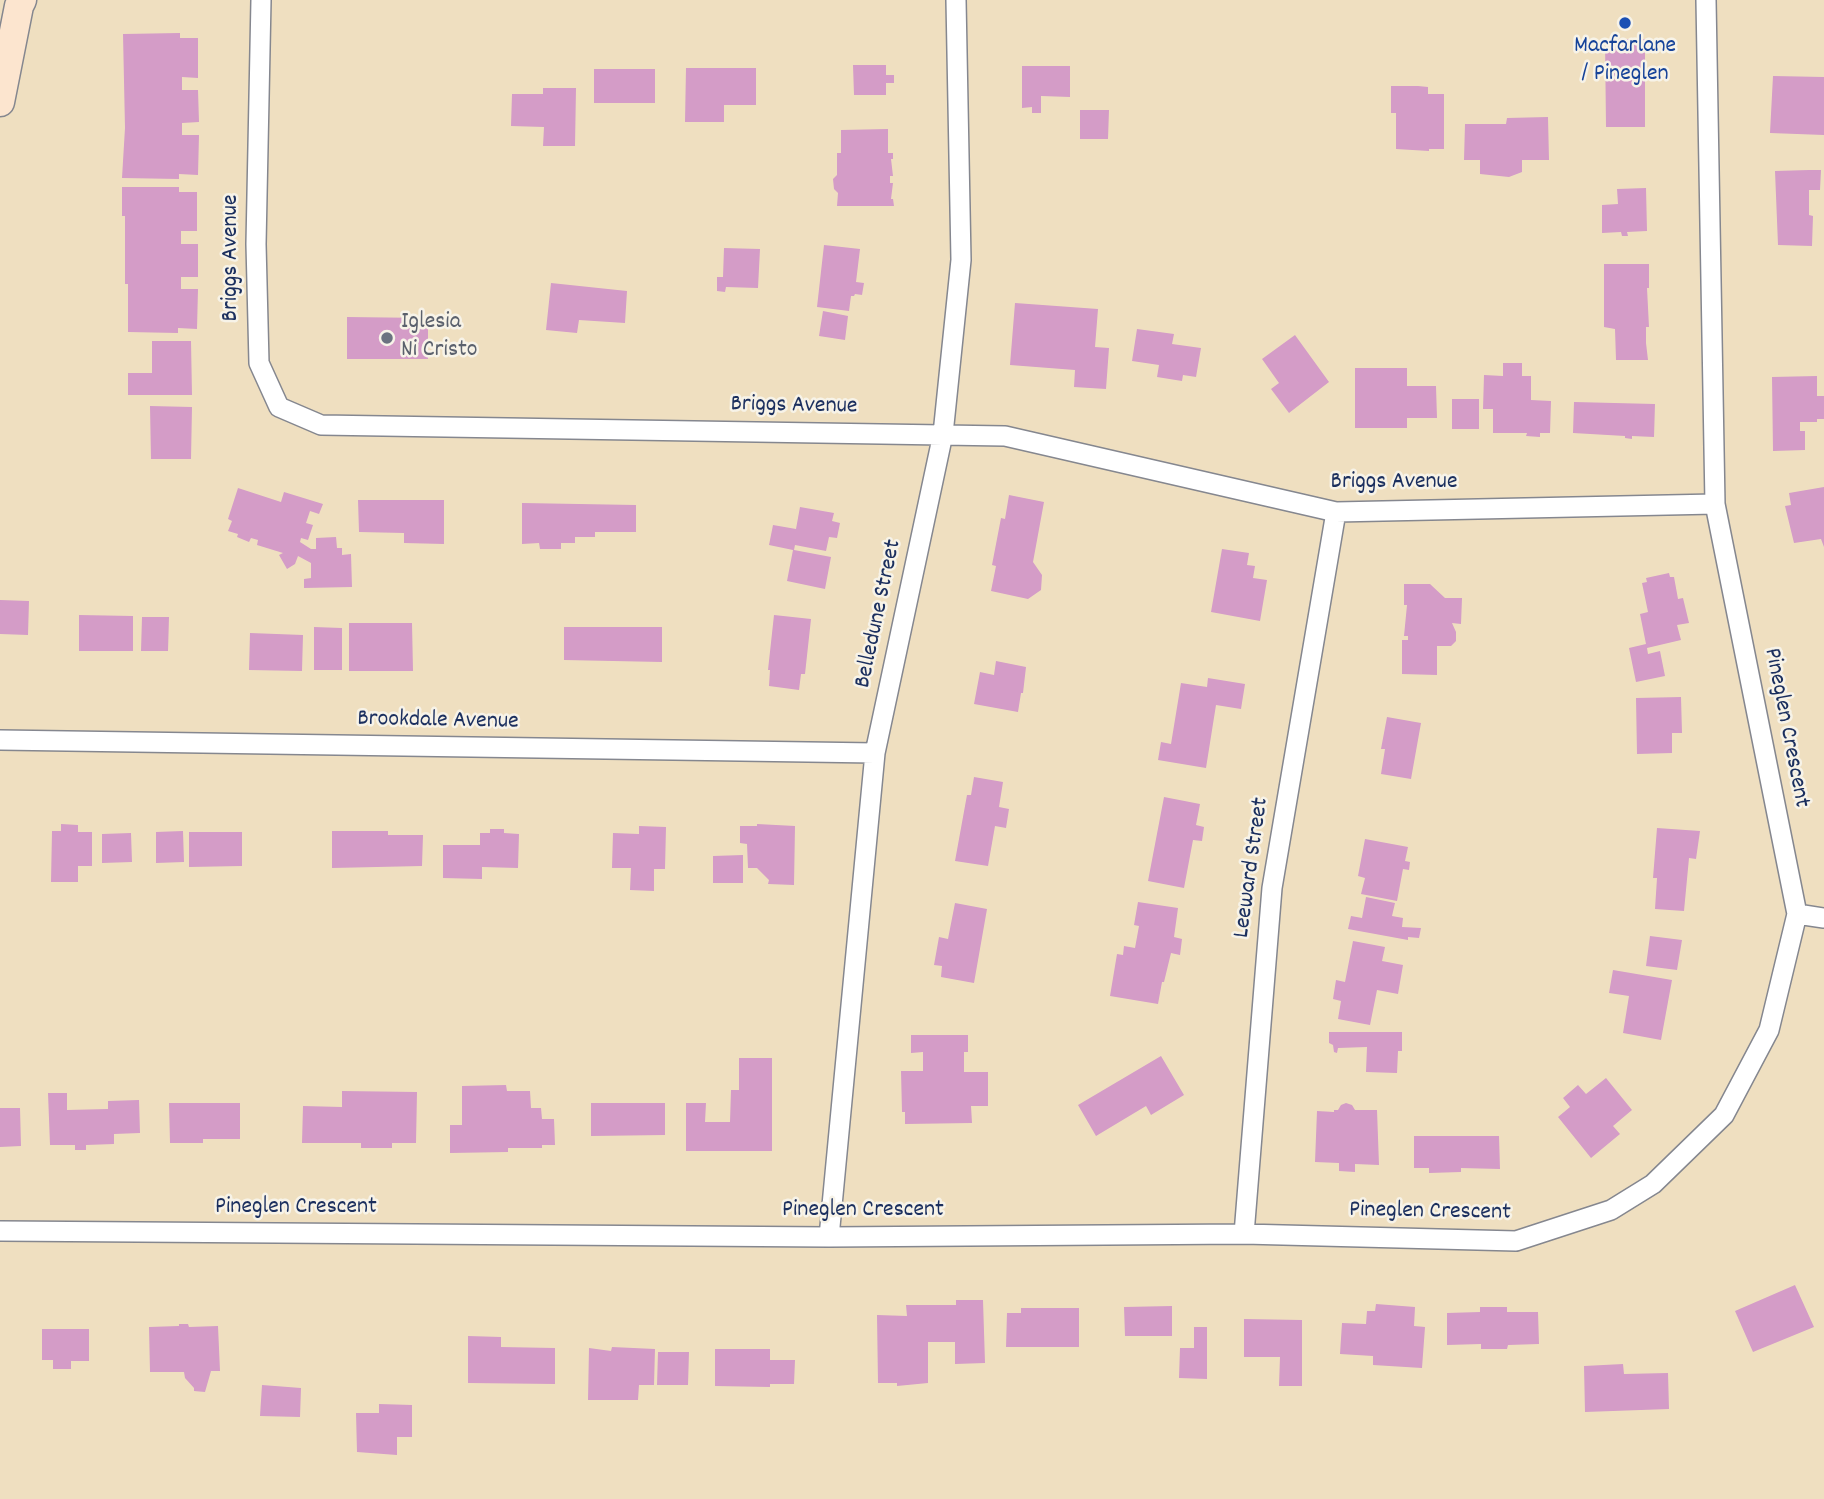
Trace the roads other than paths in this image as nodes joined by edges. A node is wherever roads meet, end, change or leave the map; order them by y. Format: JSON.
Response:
{"nodes":[{"id":1,"x":22,"y":0,"type":"edge"},
{"id":2,"x":261,"y":0,"type":"edge"},
{"id":3,"x":956,"y":0,"type":"edge"},
{"id":4,"x":1706,"y":0,"type":"edge"},
{"id":5,"x":0,"y":102,"type":"edge"},
{"id":6,"x":943,"y":433,"type":"junction"},
{"id":7,"x":1715,"y":504,"type":"junction"},
{"id":8,"x":1336,"y":512,"type":"junction"},
{"id":9,"x":0,"y":740,"type":"edge"},
{"id":10,"x":875,"y":753,"type":"junction"},
{"id":11,"x":1797,"y":914,"type":"junction"},
{"id":12,"x":1824,"y":918,"type":"edge"},
{"id":13,"x":0,"y":1231,"type":"edge"},
{"id":14,"x":1244,"y":1234,"type":"junction"},
{"id":15,"x":829,"y":1237,"type":"junction"}],
"edges":[{"from":1,"to":5,"type":"street"},
{"from":2,"to":6,"type":"street","name":"Briggs Avenue"},
{"from":3,"to":6,"type":"street","name":"Belledune Street"},
{"from":4,"to":7,"type":"street","name":"Pineglen Crescent"},
{"from":6,"to":8,"type":"street","name":"Briggs Avenue"},
{"from":6,"to":10,"type":"street","name":"Belledune Street"},
{"from":7,"to":8,"type":"street","name":"Briggs Avenue"},
{"from":7,"to":11,"type":"street","name":"Pineglen Crescent"},
{"from":8,"to":14,"type":"street","name":"Leeward Street"},
{"from":9,"to":10,"type":"street","name":"Brookdale Avenue"},
{"from":10,"to":15,"type":"street","name":"Belledune Street"},
{"from":11,"to":12,"type":"street"},
{"from":11,"to":14,"type":"street","name":"Pineglen Crescent"},
{"from":13,"to":15,"type":"street","name":"Pineglen Crescent"},
{"from":14,"to":15,"type":"street","name":"Pineglen Crescent"}]}
